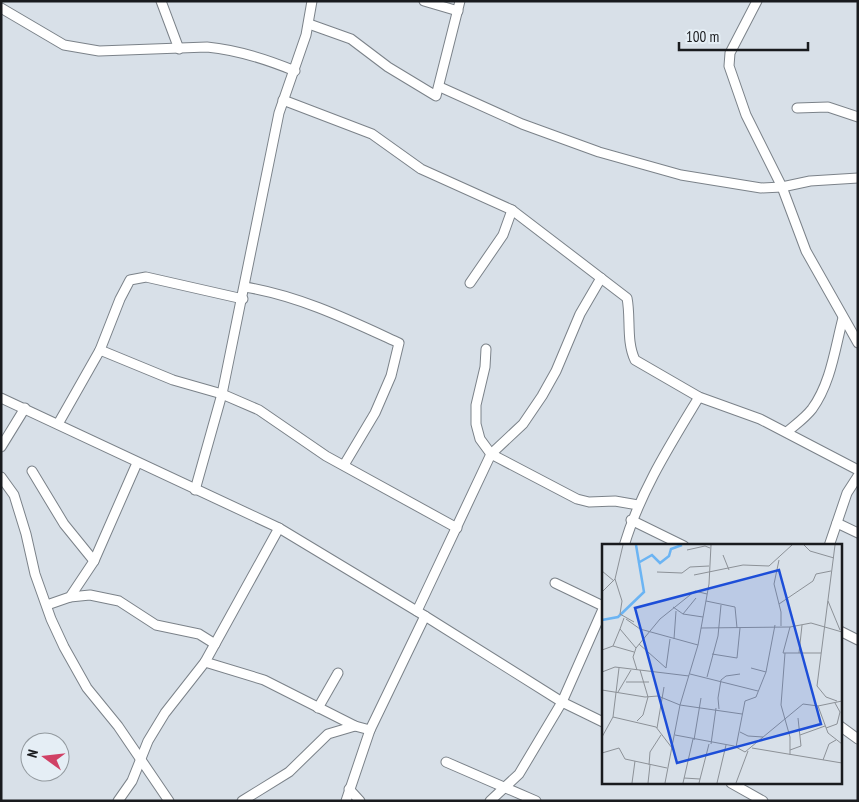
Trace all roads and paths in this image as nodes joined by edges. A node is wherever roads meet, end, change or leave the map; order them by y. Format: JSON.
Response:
{"nodes":[{"id":1,"x":3,"y":1,"type":"edge"},
{"id":2,"x":161,"y":1,"type":"edge"},
{"id":3,"x":312,"y":1,"type":"edge"},
{"id":4,"x":424,"y":1,"type":"edge"},
{"id":5,"x":460,"y":1,"type":"edge"},
{"id":6,"x":757,"y":1,"type":"edge"},
{"id":7,"x":1,"y":7,"type":"edge"},
{"id":8,"x":458,"y":11,"type":"junction"},
{"id":9,"x":309,"y":24,"type":"junction"},
{"id":10,"x":179,"y":49,"type":"junction"},
{"id":11,"x":295,"y":71,"type":"junction"},
{"id":12,"x":440,"y":87,"type":"junction"},
{"id":13,"x":283,"y":100,"type":"junction"},
{"id":14,"x":797,"y":108,"type":"dead end"},
{"id":15,"x":858,"y":117,"type":"edge"},
{"id":16,"x":858,"y":178,"type":"edge"},
{"id":17,"x":782,"y":187,"type":"junction"},
{"id":18,"x":512,"y":210,"type":"junction"},
{"id":19,"x":601,"y":278,"type":"junction"},
{"id":20,"x":470,"y":283,"type":"dead end"},
{"id":21,"x":245,"y":287,"type":"junction"},
{"id":22,"x":243,"y":299,"type":"junction"},
{"id":23,"x":842,"y":318,"type":"junction"},
{"id":24,"x":858,"y":343,"type":"edge"},
{"id":25,"x":486,"y":349,"type":"dead end"},
{"id":26,"x":100,"y":350,"type":"junction"},
{"id":27,"x":222,"y":394,"type":"junction"},
{"id":28,"x":699,"y":397,"type":"junction"},
{"id":29,"x":1,"y":398,"type":"edge"},
{"id":30,"x":24,"y":408,"type":"junction"},
{"id":31,"x":58,"y":424,"type":"junction"},
{"id":32,"x":787,"y":432,"type":"junction"},
{"id":33,"x":1,"y":447,"type":"edge"},
{"id":34,"x":491,"y":454,"type":"junction"},
{"id":35,"x":137,"y":463,"type":"junction"},
{"id":36,"x":344,"y":465,"type":"junction"},
{"id":37,"x":858,"y":470,"type":"edge"},
{"id":38,"x":32,"y":471,"type":"dead end"},
{"id":39,"x":858,"y":476,"type":"edge"},
{"id":40,"x":1,"y":477,"type":"edge"},
{"id":41,"x":195,"y":490,"type":"junction"},
{"id":42,"x":638,"y":505,"type":"junction"},
{"id":43,"x":632,"y":520,"type":"junction"},
{"id":44,"x":837,"y":523,"type":"junction"},
{"id":45,"x":279,"y":528,"type":"junction"},
{"id":46,"x":457,"y":528,"type":"junction"},
{"id":47,"x":858,"y":532,"type":"edge"},
{"id":48,"x":625,"y":544,"type":"edge"},
{"id":49,"x":680,"y":544,"type":"edge"},
{"id":50,"x":830,"y":544,"type":"edge"},
{"id":51,"x":94,"y":561,"type":"junction"},
{"id":52,"x":555,"y":583,"type":"dead end"},
{"id":53,"x":70,"y":597,"type":"junction"},
{"id":54,"x":47,"y":605,"type":"junction"},
{"id":55,"x":602,"y":606,"type":"edge"},
{"id":56,"x":602,"y":610,"type":"edge"},
{"id":57,"x":417,"y":611,"type":"junction"},
{"id":58,"x":425,"y":616,"type":"junction"},
{"id":59,"x":842,"y":631,"type":"edge"},
{"id":60,"x":858,"y":640,"type":"edge"},
{"id":61,"x":215,"y":644,"type":"junction"},
{"id":62,"x":205,"y":662,"type":"junction"},
{"id":63,"x":338,"y":673,"type":"dead end"},
{"id":64,"x":562,"y":702,"type":"junction"},
{"id":65,"x":318,"y":708,"type":"junction"},
{"id":66,"x":602,"y":722,"type":"edge"},
{"id":67,"x":354,"y":726,"type":"junction"},
{"id":68,"x":842,"y":727,"type":"edge"},
{"id":69,"x":370,"y":730,"type":"junction"},
{"id":70,"x":858,"y":738,"type":"edge"},
{"id":71,"x":140,"y":761,"type":"junction"},
{"id":72,"x":446,"y":762,"type":"dead end"},
{"id":73,"x":733,"y":784,"type":"edge"},
{"id":74,"x":505,"y":787,"type":"junction"},
{"id":75,"x":350,"y":789,"type":"junction"},
{"id":76,"x":118,"y":801,"type":"edge"},
{"id":77,"x":169,"y":801,"type":"edge"},
{"id":78,"x":242,"y":801,"type":"edge"},
{"id":79,"x":346,"y":801,"type":"edge"},
{"id":80,"x":360,"y":801,"type":"edge"},
{"id":81,"x":490,"y":801,"type":"edge"},
{"id":82,"x":536,"y":801,"type":"edge"},
{"id":83,"x":763,"y":801,"type":"edge"}],
"edges":[{"from":1,"to":7,"type":"street"},
{"from":2,"to":10,"type":"street"},
{"from":3,"to":9,"type":"street"},
{"from":4,"to":8,"type":"street"},
{"from":5,"to":8,"type":"street"},
{"from":6,"to":17,"type":"street"},
{"from":7,"to":10,"type":"street"},
{"from":8,"to":12,"type":"street"},
{"from":9,"to":11,"type":"street"},
{"from":9,"to":12,"type":"street"},
{"from":10,"to":11,"type":"street"},
{"from":11,"to":13,"type":"street"},
{"from":12,"to":17,"type":"street"},
{"from":13,"to":18,"type":"street"},
{"from":13,"to":21,"type":"street"},
{"from":14,"to":15,"type":"street"},
{"from":16,"to":17,"type":"street"},
{"from":17,"to":23,"type":"street"},
{"from":18,"to":19,"type":"street"},
{"from":18,"to":20,"type":"street"},
{"from":19,"to":28,"type":"street"},
{"from":19,"to":34,"type":"street"},
{"from":21,"to":22,"type":"street"},
{"from":21,"to":36,"type":"street"},
{"from":22,"to":26,"type":"street"},
{"from":22,"to":27,"type":"street"},
{"from":23,"to":24,"type":"street"},
{"from":23,"to":32,"type":"street"},
{"from":25,"to":34,"type":"street"},
{"from":26,"to":27,"type":"street"},
{"from":26,"to":31,"type":"street"},
{"from":27,"to":36,"type":"street"},
{"from":27,"to":41,"type":"street"},
{"from":28,"to":32,"type":"street"},
{"from":28,"to":42,"type":"street"},
{"from":29,"to":30,"type":"street"},
{"from":30,"to":31,"type":"street"},
{"from":30,"to":33,"type":"street"},
{"from":31,"to":35,"type":"street"},
{"from":32,"to":37,"type":"street"},
{"from":34,"to":42,"type":"street"},
{"from":34,"to":46,"type":"street"},
{"from":35,"to":41,"type":"street"},
{"from":35,"to":51,"type":"street"},
{"from":36,"to":46,"type":"street"},
{"from":38,"to":51,"type":"street"},
{"from":39,"to":44,"type":"street"},
{"from":40,"to":54,"type":"street"},
{"from":41,"to":45,"type":"street"},
{"from":42,"to":43,"type":"street"},
{"from":43,"to":48,"type":"street"},
{"from":43,"to":49,"type":"street"},
{"from":44,"to":47,"type":"street"},
{"from":44,"to":50,"type":"street"},
{"from":45,"to":57,"type":"street"},
{"from":45,"to":61,"type":"street"},
{"from":46,"to":57,"type":"street"},
{"from":51,"to":53,"type":"street"},
{"from":52,"to":55,"type":"street"},
{"from":53,"to":54,"type":"street"},
{"from":53,"to":61,"type":"street"},
{"from":54,"to":71,"type":"street"},
{"from":56,"to":64,"type":"street"},
{"from":57,"to":58,"type":"street"},
{"from":58,"to":64,"type":"street"},
{"from":58,"to":69,"type":"street"},
{"from":59,"to":60,"type":"street"},
{"from":61,"to":62,"type":"street"},
{"from":62,"to":65,"type":"street"},
{"from":62,"to":71,"type":"street"},
{"from":63,"to":65,"type":"street"},
{"from":64,"to":66,"type":"street"},
{"from":64,"to":74,"type":"street"},
{"from":65,"to":67,"type":"street"},
{"from":67,"to":69,"type":"street"},
{"from":67,"to":78,"type":"street"},
{"from":68,"to":70,"type":"street"},
{"from":69,"to":75,"type":"street"},
{"from":71,"to":76,"type":"street"},
{"from":71,"to":77,"type":"street"},
{"from":72,"to":74,"type":"street"},
{"from":73,"to":83,"type":"street"},
{"from":74,"to":81,"type":"street"},
{"from":74,"to":82,"type":"street"},
{"from":75,"to":79,"type":"street"},
{"from":75,"to":80,"type":"street"}]}
